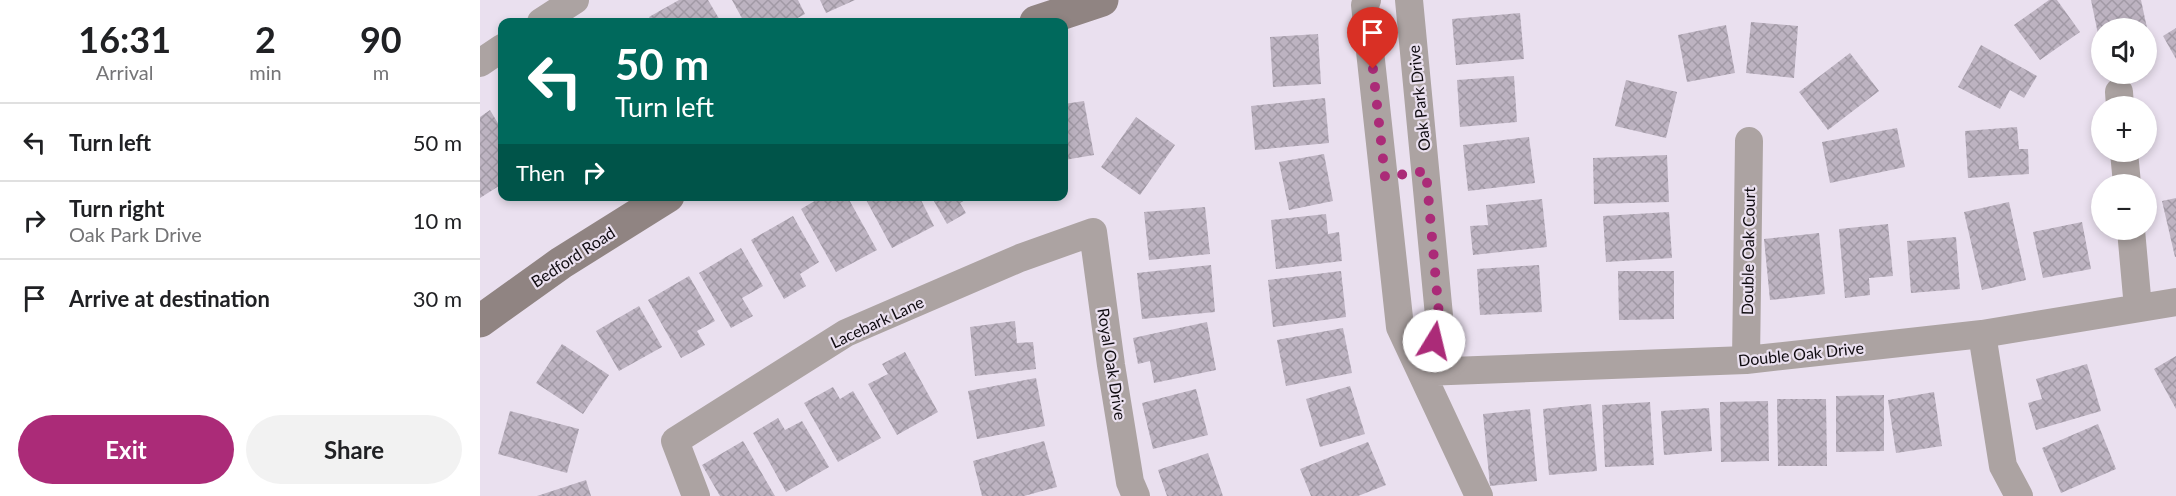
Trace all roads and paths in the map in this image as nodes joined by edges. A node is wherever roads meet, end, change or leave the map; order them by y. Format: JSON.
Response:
{"nodes":[{"id":1,"x":575,"y":0,"type":"edge"},
{"id":2,"x":1102,"y":0,"type":"edge"},
{"id":3,"x":1367,"y":0,"type":"edge"},
{"id":4,"x":1408,"y":0,"type":"edge"},
{"id":5,"x":547,"y":18,"type":"edge"},
{"id":6,"x":1048,"y":18,"type":"edge"},
{"id":7,"x":498,"y":51,"type":"edge"},
{"id":8,"x":480,"y":63,"type":"edge"},
{"id":9,"x":1749,"y":141,"type":"dead end"},
{"id":10,"x":1426,"y":171,"type":"junction"},
{"id":11,"x":1385,"y":177,"type":"junction"},
{"id":12,"x":660,"y":201,"type":"edge"},
{"id":13,"x":1093,"y":231,"type":"joint"},
{"id":14,"x":2132,"y":240,"type":"edge"},
{"id":15,"x":2176,"y":302,"type":"edge"},
{"id":16,"x":2138,"y":308,"type":"junction"},
{"id":17,"x":480,"y":321,"type":"edge"},
{"id":18,"x":1982,"y":333,"type":"junction"},
{"id":19,"x":1746,"y":360,"type":"junction"},
{"id":20,"x":1423,"y":372,"type":"junction"},
{"id":21,"x":696,"y":496,"type":"edge"},
{"id":22,"x":1136,"y":496,"type":"edge"},
{"id":23,"x":1479,"y":496,"type":"edge"},
{"id":24,"x":2019,"y":496,"type":"edge"}],
"edges":[{"from":1,"to":5,"type":"street"},
{"from":2,"to":6,"type":"main road"},
{"from":3,"to":11,"type":"street"},
{"from":4,"to":10,"type":"street","name":"Oak Park Drive"},
{"from":7,"to":8,"type":"street"},
{"from":9,"to":19,"type":"street","name":"Double Oak Court"},
{"from":10,"to":11,"type":"street"},
{"from":10,"to":20,"type":"street","name":"Oak Park Drive"},
{"from":11,"to":20,"type":"street"},
{"from":12,"to":17,"type":"main road","name":"Bedford Road"},
{"from":13,"to":21,"type":"street","name":"Lacebark Lane"},
{"from":13,"to":22,"type":"street","name":"Royal Oak Drive"},
{"from":14,"to":16,"type":"street"},
{"from":15,"to":16,"type":"street","name":"Double Oak Drive"},
{"from":16,"to":18,"type":"street","name":"Double Oak Drive"},
{"from":18,"to":19,"type":"street","name":"Double Oak Drive"},
{"from":18,"to":24,"type":"street"},
{"from":19,"to":20,"type":"street","name":"Double Oak Drive"},
{"from":20,"to":23,"type":"street"}]}
